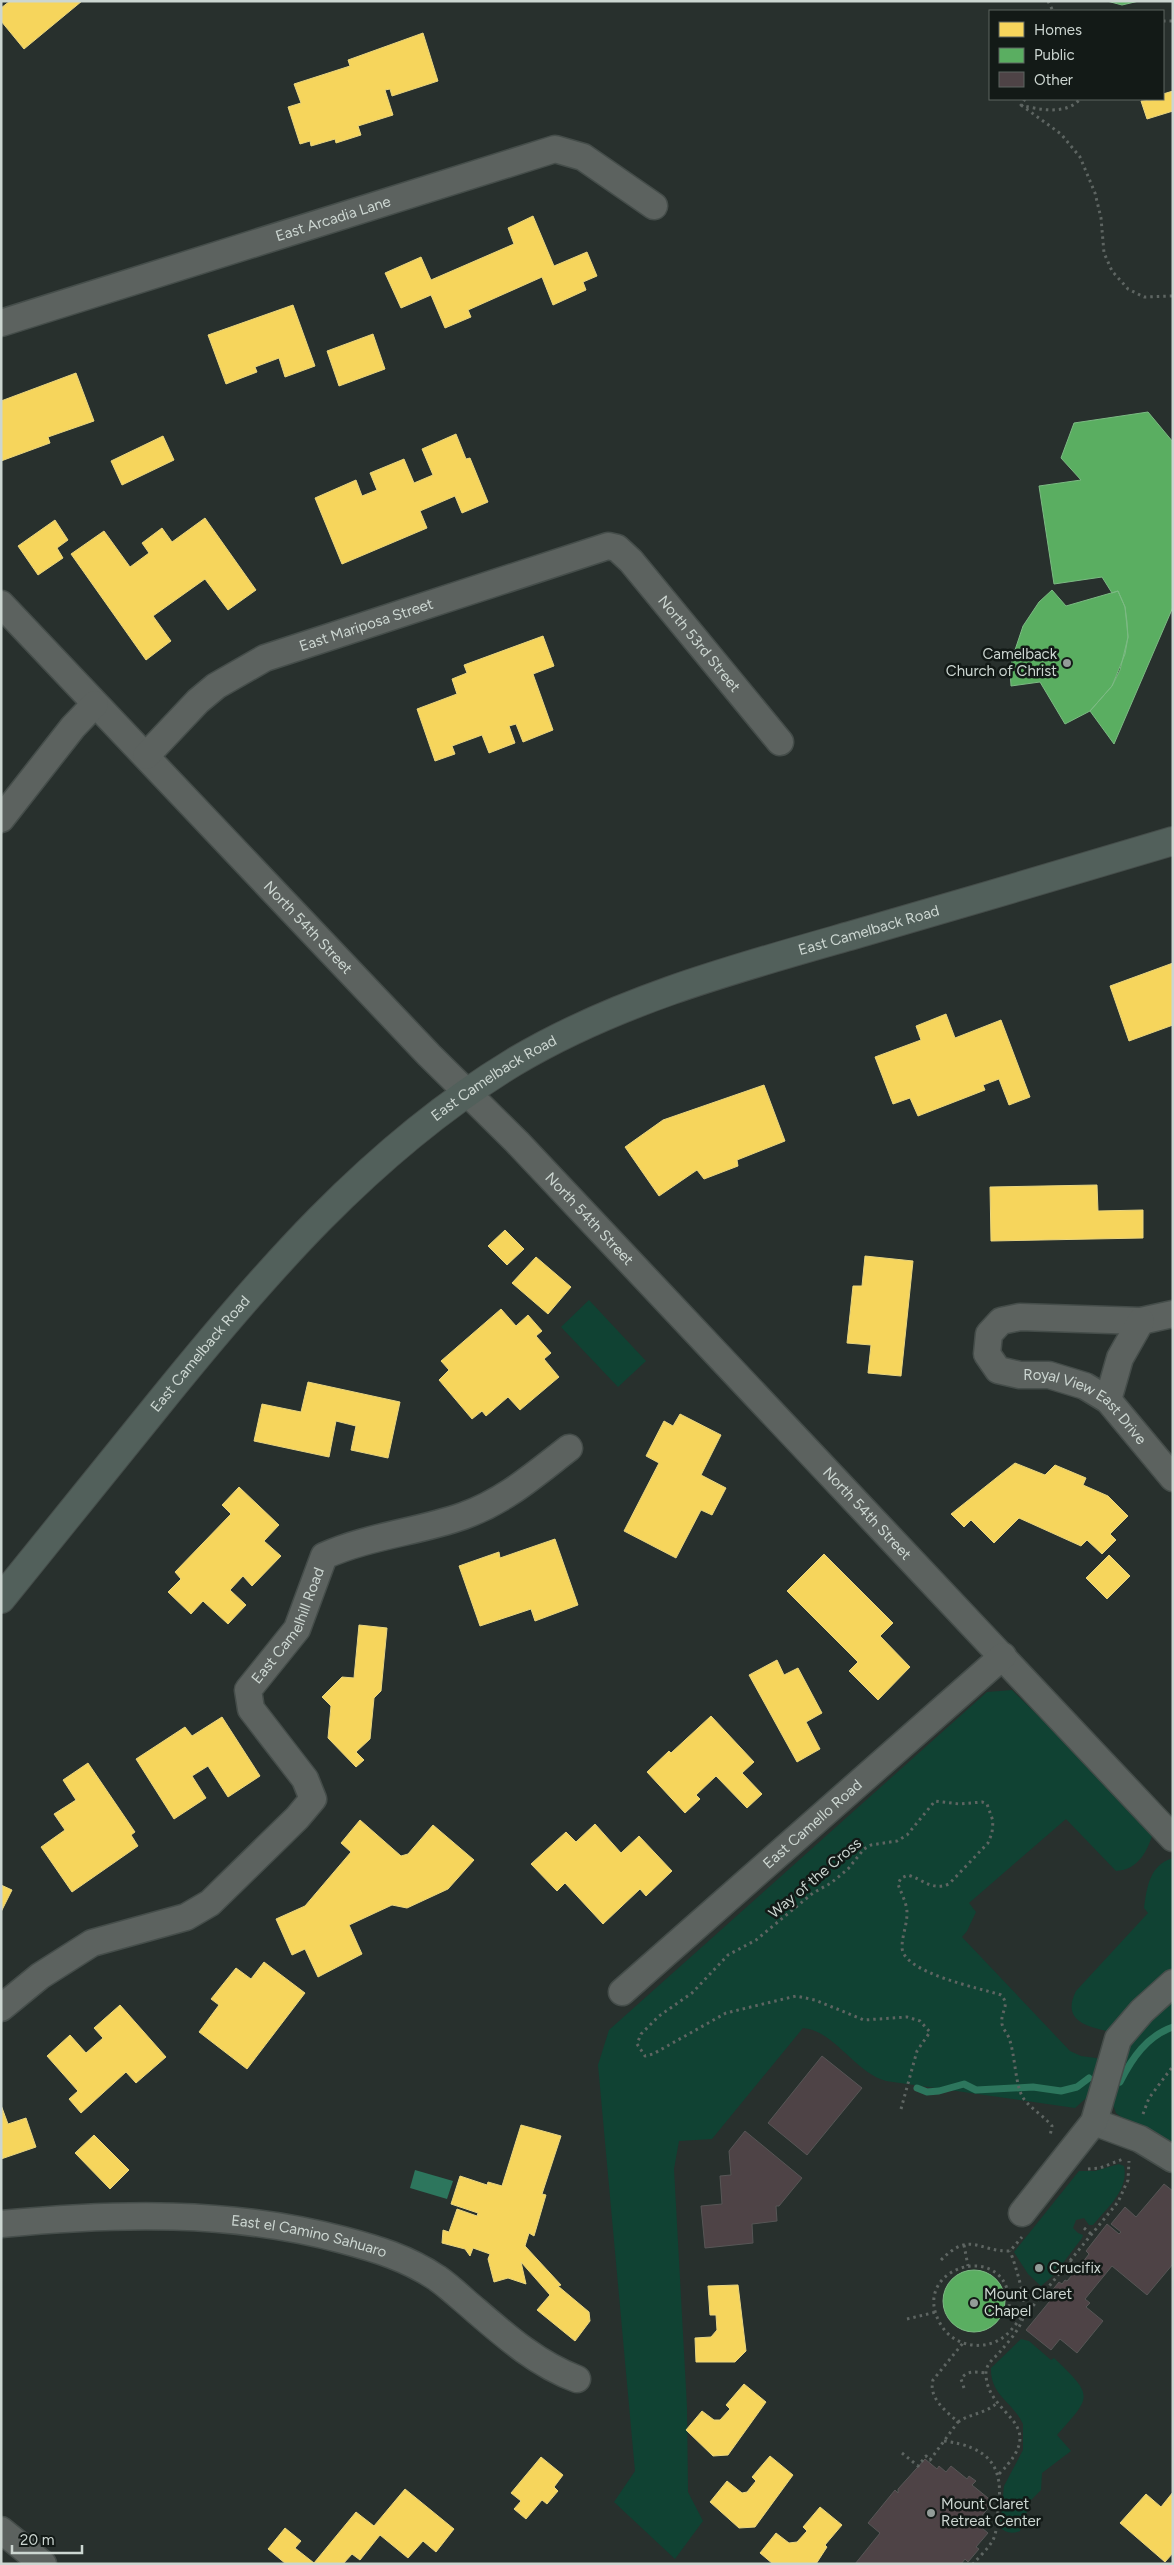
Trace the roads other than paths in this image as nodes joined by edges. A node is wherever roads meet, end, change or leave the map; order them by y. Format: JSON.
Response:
{"nodes":[{"id":1,"x":654,"y":206,"type":"dead end"},
{"id":2,"x":1,"y":323,"type":"edge"},
{"id":3,"x":617,"y":548,"type":"joint"},
{"id":4,"x":1,"y":604,"type":"edge"},
{"id":5,"x":96,"y":704,"type":"junction"},
{"id":6,"x":780,"y":742,"type":"dead end"},
{"id":7,"x":146,"y":756,"type":"junction"},
{"id":8,"x":1,"y":819,"type":"edge"},
{"id":9,"x":1173,"y":841,"type":"edge"},
{"id":10,"x":467,"y":1093,"type":"junction"},
{"id":11,"x":1173,"y":1314,"type":"edge"},
{"id":12,"x":1142,"y":1321,"type":"junction"},
{"id":13,"x":1108,"y":1400,"type":"junction"},
{"id":14,"x":569,"y":1448,"type":"dead end"},
{"id":15,"x":1173,"y":1478,"type":"edge"},
{"id":16,"x":1,"y":1600,"type":"edge"},
{"id":17,"x":1003,"y":1656,"type":"junction"},
{"id":18,"x":1173,"y":1838,"type":"edge"},
{"id":19,"x":1173,"y":1983,"type":"edge"},
{"id":20,"x":622,"y":1992,"type":"dead end"},
{"id":21,"x":1,"y":2008,"type":"edge"},
{"id":22,"x":1094,"y":2122,"type":"junction"},
{"id":23,"x":1173,"y":2159,"type":"edge"},
{"id":24,"x":1024,"y":2223,"type":"road end"},
{"id":25,"x":1,"y":2224,"type":"edge"},
{"id":26,"x":577,"y":2379,"type":"dead end"},
{"id":27,"x":1,"y":2530,"type":"edge"},
{"id":28,"x":43,"y":2564,"type":"edge"}],
"edges":[{"from":1,"to":2,"type":"street","name":"East Arcadia Lane"},
{"from":3,"to":6,"type":"street","name":"North 53rd Street"},
{"from":3,"to":7,"type":"street","name":"East Mariposa Street"},
{"from":4,"to":5,"type":"street","name":"North 54th Street"},
{"from":5,"to":7,"type":"street","name":"North 54th Street"},
{"from":5,"to":8,"type":"street"},
{"from":7,"to":10,"type":"street","name":"North 54th Street"},
{"from":9,"to":10,"type":"main road","name":"East Camelback Road"},
{"from":10,"to":16,"type":"main road","name":"East Camelback Road"},
{"from":10,"to":17,"type":"street","name":"North 54th Street"},
{"from":11,"to":12,"type":"street"},
{"from":12,"to":13,"type":"street"},
{"from":12,"to":13,"type":"street","name":"Royal View East Drive"},
{"from":13,"to":15,"type":"street","name":"Royal View East Drive"},
{"from":14,"to":21,"type":"street","name":"East Camelhill Road"},
{"from":17,"to":18,"type":"street","name":"North 54th Street"},
{"from":17,"to":20,"type":"street","name":"East Camello Road"},
{"from":19,"to":22,"type":"street"},
{"from":22,"to":23,"type":"street"},
{"from":22,"to":24,"type":"street"},
{"from":25,"to":26,"type":"street","name":"East el Camino Sahuaro"},
{"from":27,"to":28,"type":"street"}]}
